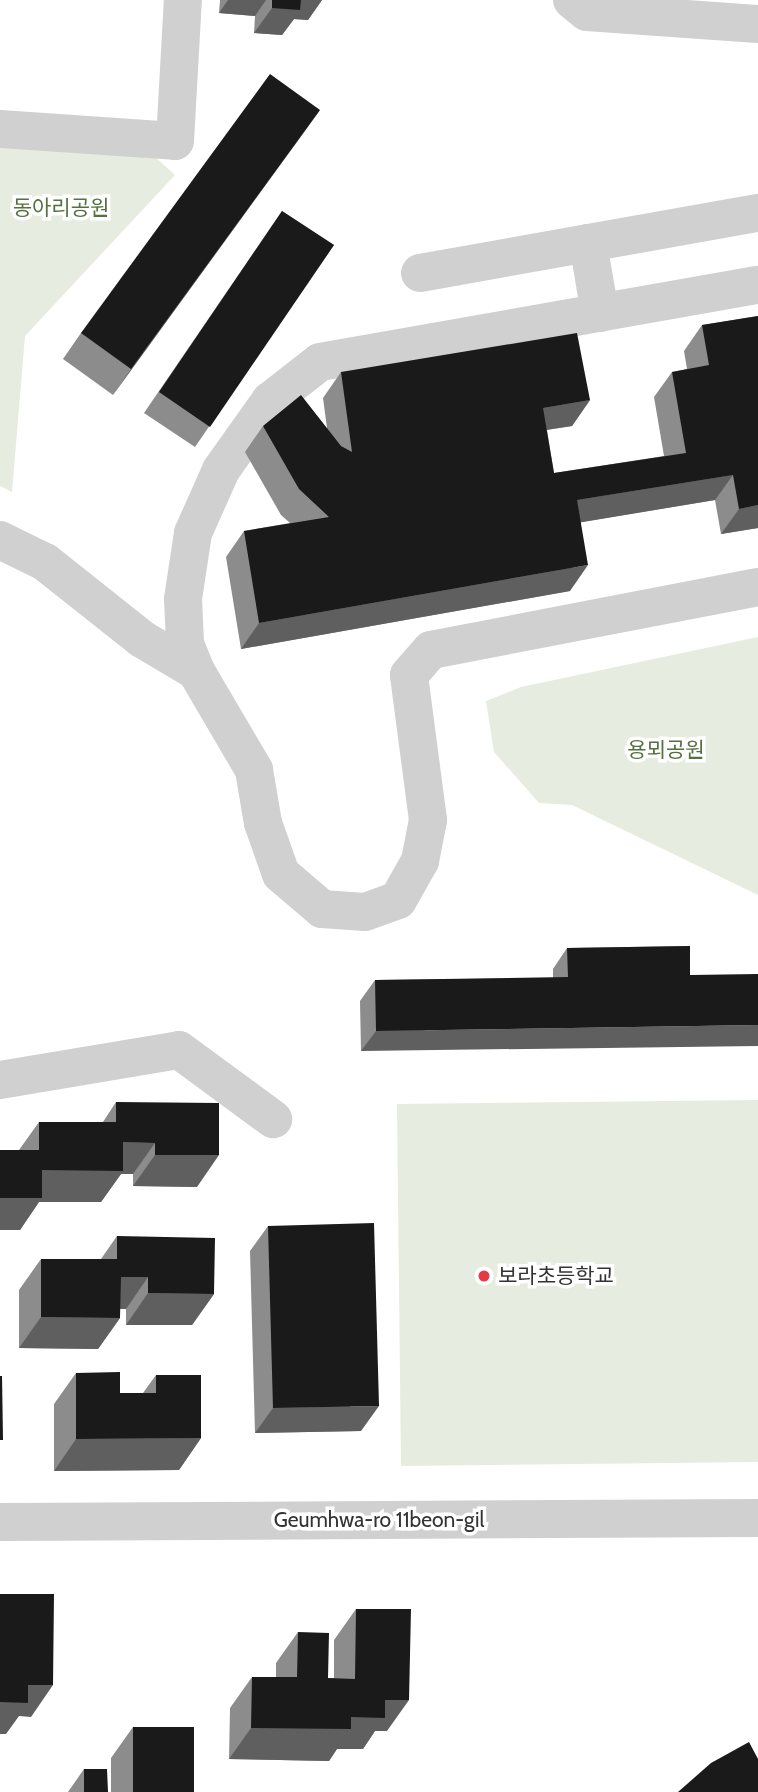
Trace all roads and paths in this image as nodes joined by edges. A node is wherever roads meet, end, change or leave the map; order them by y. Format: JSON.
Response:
{"nodes":[{"id":1,"x":183,"y":0,"type":"edge"},
{"id":2,"x":572,"y":0,"type":"edge"},
{"id":3,"x":758,"y":24,"type":"edge"},
{"id":4,"x":0,"y":129,"type":"edge"},
{"id":5,"x":758,"y":213,"type":"edge"},
{"id":6,"x":588,"y":243,"type":"junction"},
{"id":7,"x":420,"y":273,"type":"dead end"},
{"id":8,"x":758,"y":285,"type":"edge"},
{"id":9,"x":600,"y":313,"type":"junction"},
{"id":10,"x":0,"y":540,"type":"edge"},
{"id":11,"x":758,"y":587,"type":"edge"},
{"id":12,"x":196,"y":671,"type":"junction"},
{"id":13,"x":0,"y":1080,"type":"edge"},
{"id":14,"x":273,"y":1119,"type":"dead end"},
{"id":15,"x":758,"y":1518,"type":"edge"},
{"id":16,"x":0,"y":1522,"type":"edge"}],
"edges":[{"from":1,"to":4,"type":"street"},
{"from":2,"to":3,"type":"street"},
{"from":5,"to":6,"type":"street"},
{"from":6,"to":7,"type":"street"},
{"from":6,"to":9,"type":"street"},
{"from":8,"to":9,"type":"street"},
{"from":9,"to":12,"type":"street"},
{"from":10,"to":12,"type":"street"},
{"from":11,"to":12,"type":"street"},
{"from":13,"to":14,"type":"street"},
{"from":15,"to":16,"type":"street","name":"Geumhwa-ro 11beon-gil"}]}
